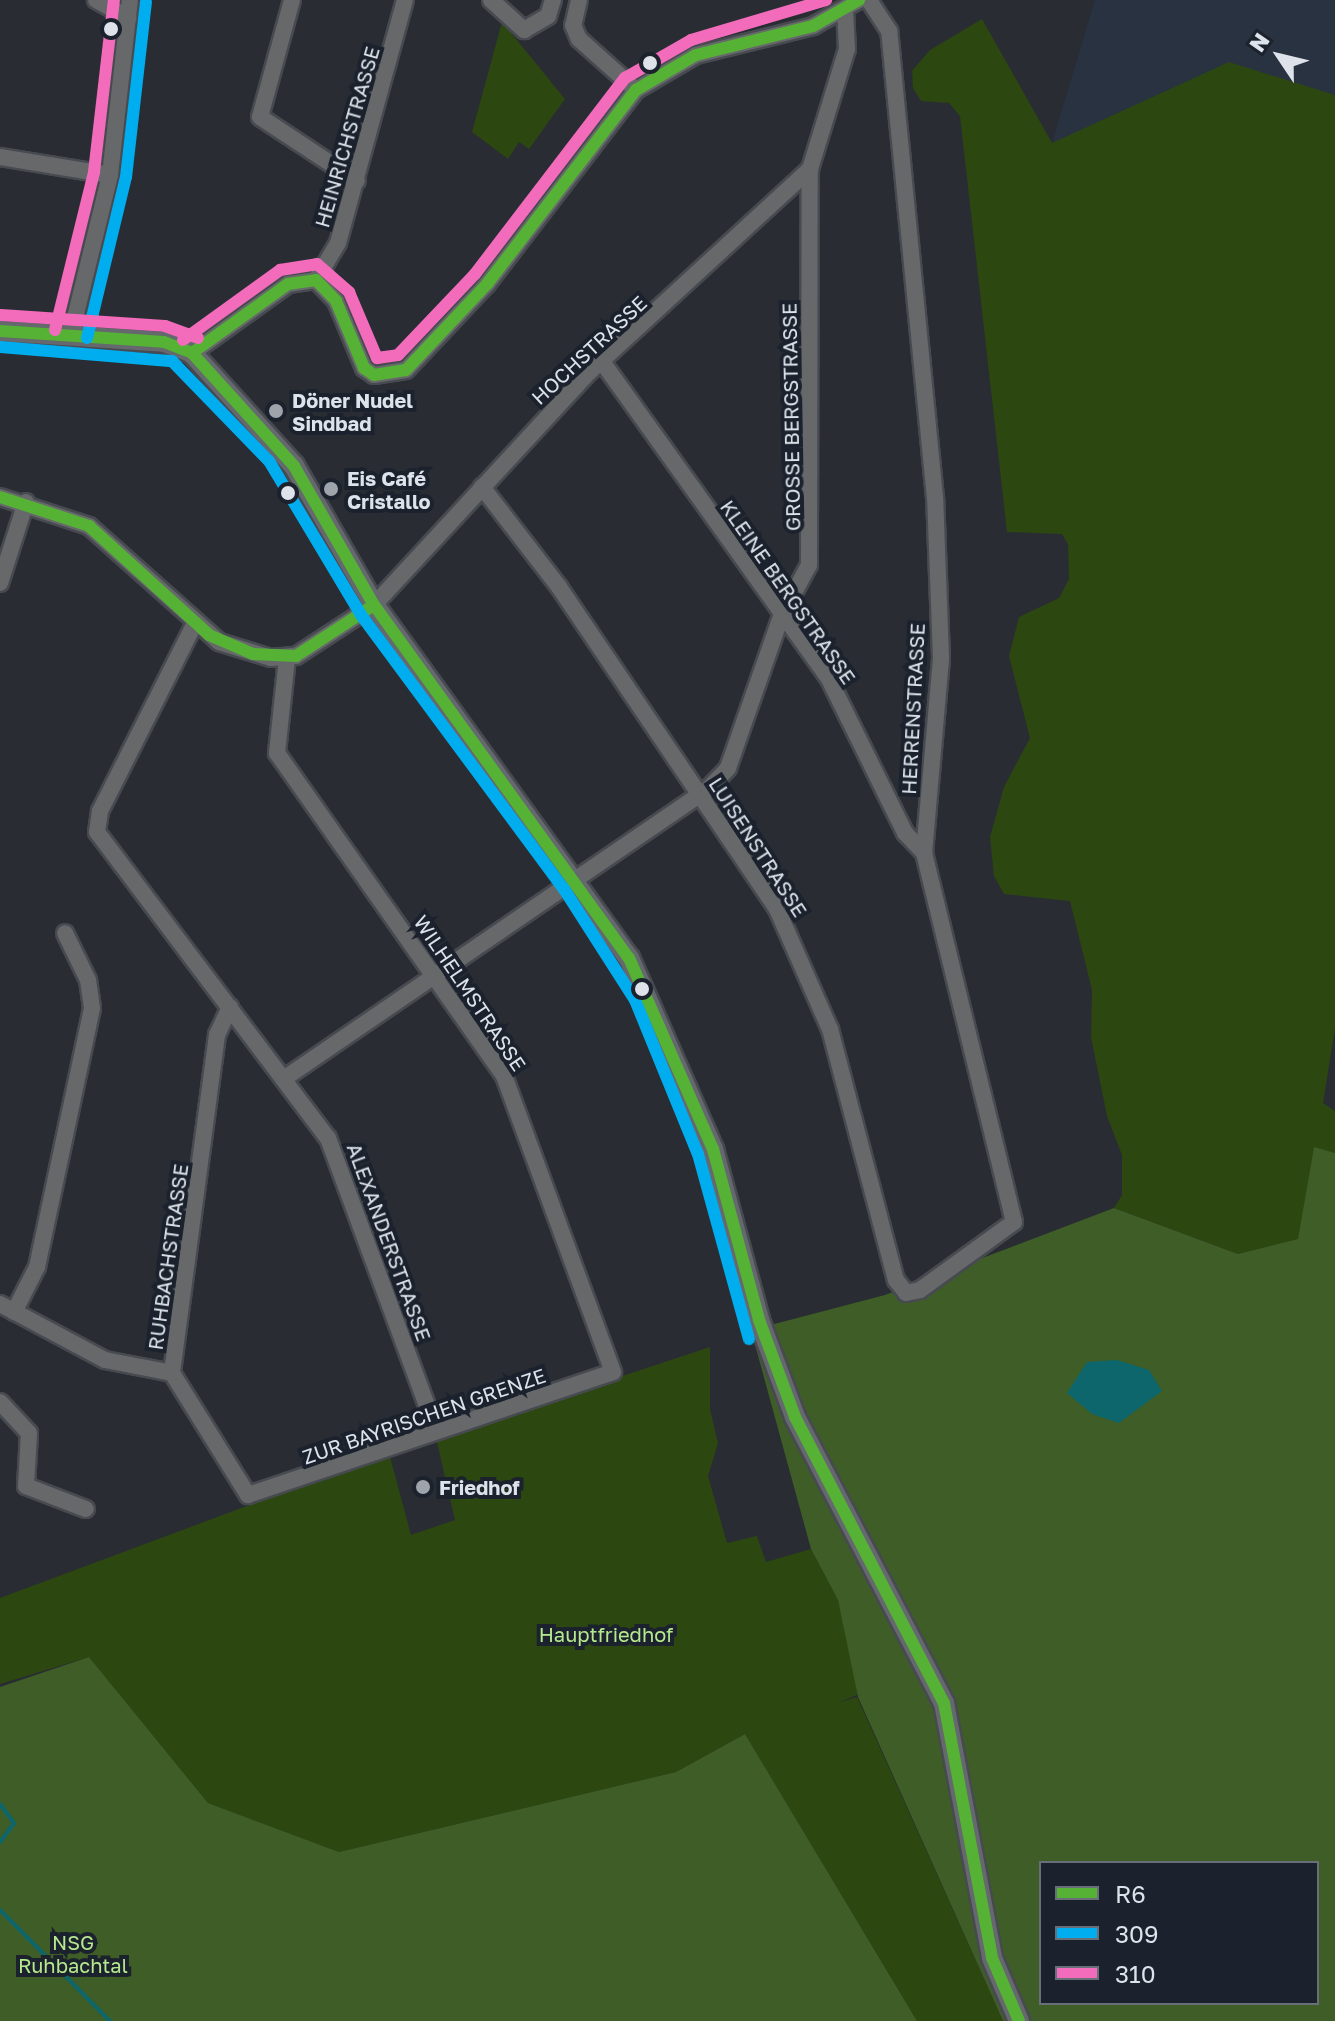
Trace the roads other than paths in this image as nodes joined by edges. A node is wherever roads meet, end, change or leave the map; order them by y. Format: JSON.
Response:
{"nodes":[{"id":1,"x":96,"y":0,"type":"edge"},
{"id":2,"x":130,"y":0,"type":"edge"},
{"id":3,"x":292,"y":0,"type":"edge"},
{"id":4,"x":405,"y":0,"type":"edge"},
{"id":5,"x":491,"y":0,"type":"edge"},
{"id":6,"x":553,"y":0,"type":"edge"},
{"id":7,"x":579,"y":0,"type":"edge"},
{"id":8,"x":859,"y":0,"type":"edge"},
{"id":9,"x":869,"y":0,"type":"edge"},
{"id":10,"x":845,"y":10,"type":"junction"},
{"id":11,"x":128,"y":18,"type":"junction"},
{"id":12,"x":636,"y":90,"type":"junction"},
{"id":13,"x":0,"y":157,"type":"edge"},
{"id":14,"x":810,"y":169,"type":"junction"},
{"id":15,"x":110,"y":175,"type":"junction"},
{"id":16,"x":357,"y":181,"type":"junction"},
{"id":17,"x":316,"y":280,"type":"junction"},
{"id":18,"x":0,"y":331,"type":"edge"},
{"id":19,"x":71,"y":334,"type":"junction"},
{"id":20,"x":192,"y":353,"type":"junction"},
{"id":21,"x":603,"y":363,"type":"junction"},
{"id":22,"x":482,"y":487,"type":"junction"},
{"id":23,"x":0,"y":497,"type":"edge"},
{"id":24,"x":26,"y":502,"type":"junction"},
{"id":25,"x":0,"y":583,"type":"edge"},
{"id":26,"x":374,"y":605,"type":"junction"},
{"id":27,"x":781,"y":617,"type":"junction"},
{"id":28,"x":195,"y":623,"type":"junction"},
{"id":29,"x":287,"y":658,"type":"junction"},
{"id":30,"x":700,"y":795,"type":"junction"},
{"id":31,"x":924,"y":853,"type":"junction"},
{"id":32,"x":577,"y":880,"type":"junction"},
{"id":33,"x":65,"y":933,"type":"dead end"},
{"id":34,"x":436,"y":975,"type":"junction"},
{"id":35,"x":230,"y":1007,"type":"junction"},
{"id":36,"x":285,"y":1078,"type":"junction"},
{"id":37,"x":896,"y":1280,"type":"joint"},
{"id":38,"x":7,"y":1308,"type":"edge"},
{"id":39,"x":613,"y":1372,"type":"joint"},
{"id":40,"x":172,"y":1373,"type":"junction"},
{"id":41,"x":0,"y":1402,"type":"edge"},
{"id":42,"x":436,"y":1430,"type":"junction"},
{"id":43,"x":248,"y":1495,"type":"joint"},
{"id":44,"x":86,"y":1509,"type":"dead end"},
{"id":45,"x":1019,"y":2021,"type":"edge"}],
"edges":[{"from":1,"to":11,"type":"street"},
{"from":2,"to":11,"type":"street"},
{"from":3,"to":16,"type":"street"},
{"from":4,"to":16,"type":"street","name":"HEINRICHSTRASSE"},
{"from":5,"to":6,"type":"street"},
{"from":7,"to":12,"type":"street"},
{"from":8,"to":10,"type":"street"},
{"from":9,"to":31,"type":"street","name":"HERRENSTRASSE"},
{"from":10,"to":12,"type":"street"},
{"from":10,"to":14,"type":"street","name":"GROSSE BERGSTRASSE"},
{"from":11,"to":15,"type":"street"},
{"from":12,"to":17,"type":"street"},
{"from":13,"to":15,"type":"street"},
{"from":14,"to":21,"type":"street","name":"HOCHSTRASSE"},
{"from":14,"to":27,"type":"street","name":"GROSSE BERGSTRASSE"},
{"from":15,"to":19,"type":"street"},
{"from":16,"to":17,"type":"street","name":"HEINRICHSTRASSE"},
{"from":17,"to":20,"type":"street"},
{"from":18,"to":19,"type":"main road"},
{"from":19,"to":20,"type":"main road"},
{"from":20,"to":26,"type":"main road"},
{"from":21,"to":22,"type":"street","name":"HOCHSTRASSE"},
{"from":21,"to":27,"type":"street","name":"KLEINE BERGSTRASSE"},
{"from":22,"to":26,"type":"street","name":"HOCHSTRASSE"},
{"from":22,"to":30,"type":"street","name":"LUISENSTRASSE"},
{"from":23,"to":24,"type":"street"},
{"from":24,"to":25,"type":"street"},
{"from":24,"to":28,"type":"street"},
{"from":26,"to":29,"type":"street","name":"HOCHSTRASSE"},
{"from":26,"to":32,"type":"main road"},
{"from":27,"to":30,"type":"street","name":"GROSSE BERGSTRASSE"},
{"from":27,"to":31,"type":"street","name":"KLEINE BERGSTRASSE"},
{"from":28,"to":29,"type":"street"},
{"from":28,"to":35,"type":"street","name":"ALEXANDERSTRASSE"},
{"from":29,"to":34,"type":"street","name":"WILHELMSTRASSE"},
{"from":30,"to":32,"type":"street","name":"GROSSE BERGSTRASSE"},
{"from":30,"to":37,"type":"street","name":"LUISENSTRASSE"},
{"from":31,"to":37,"type":"street","name":"HERRENSTRASSE"},
{"from":32,"to":34,"type":"street","name":"GROSSE BERGSTRASSE"},
{"from":32,"to":45,"type":"main road"},
{"from":33,"to":38,"type":"street"},
{"from":34,"to":36,"type":"street","name":"GROSSE BERGSTRASSE"},
{"from":34,"to":39,"type":"street","name":"WILHELMSTRASSE"},
{"from":35,"to":36,"type":"street","name":"ALEXANDERSTRASSE"},
{"from":35,"to":40,"type":"street","name":"RUHBACHSTRASSE"},
{"from":36,"to":42,"type":"street","name":"ALEXANDERSTRASSE"},
{"from":38,"to":40,"type":"street"},
{"from":39,"to":42,"type":"street","name":"ZUR BAYRISCHEN GRENZE"},
{"from":40,"to":43,"type":"street","name":"RUHBACHSTRASSE"},
{"from":41,"to":44,"type":"street"},
{"from":42,"to":43,"type":"street","name":"ZUR BAYRISCHEN GRENZE"}]}
